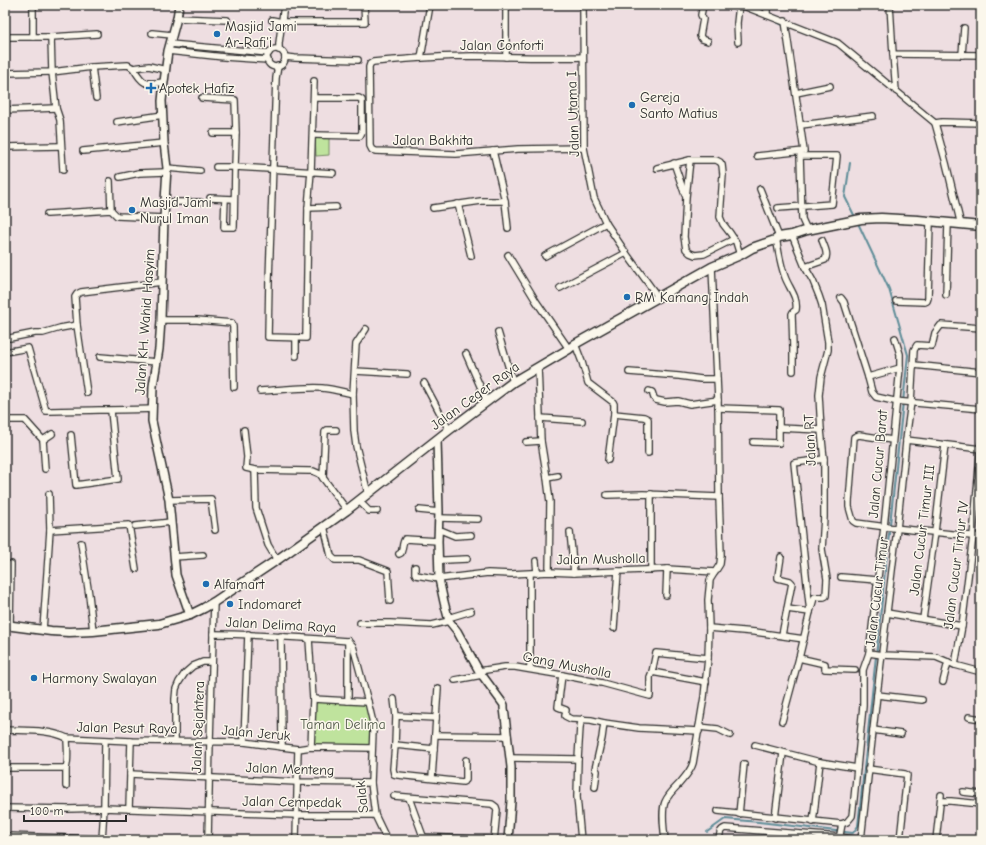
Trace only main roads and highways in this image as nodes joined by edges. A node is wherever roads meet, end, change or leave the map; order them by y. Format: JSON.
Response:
{"nodes":[{"id":1,"x":981,"y":226,"type":"edge"},
{"id":2,"x":8,"y":625,"type":"edge"}],
"edges":[{"from":1,"to":2,"type":"main road","name":"Jalan Ceger Raya"}]}
